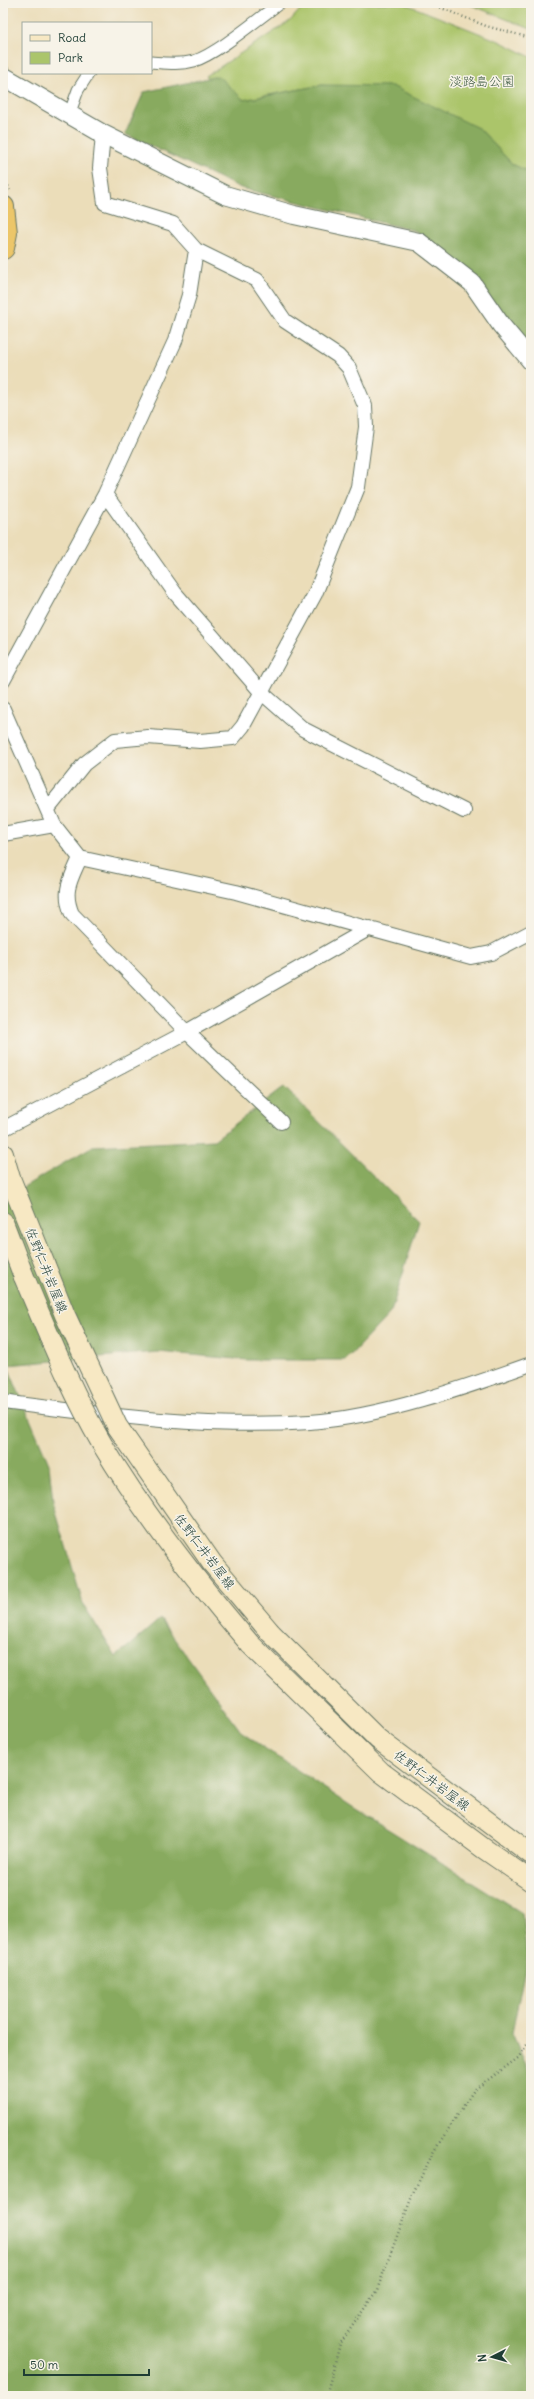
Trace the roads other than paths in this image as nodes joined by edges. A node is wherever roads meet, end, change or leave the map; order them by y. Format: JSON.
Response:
{"nodes":[{"id":1,"x":280,"y":3,"type":"edge"},
{"id":2,"x":152,"y":62,"type":"edge"},
{"id":3,"x":88,"y":74,"type":"edge"},
{"id":4,"x":3,"y":76,"type":"edge"},
{"id":5,"x":69,"y":115,"type":"junction"},
{"id":6,"x":103,"y":134,"type":"junction"},
{"id":7,"x":3,"y":207,"type":"edge"},
{"id":8,"x":3,"y":248,"type":"edge"},
{"id":9,"x":196,"y":250,"type":"junction"},
{"id":10,"x":531,"y":361,"type":"edge"},
{"id":11,"x":105,"y":494,"type":"junction"},
{"id":12,"x":3,"y":681,"type":"edge"},
{"id":13,"x":261,"y":692,"type":"junction"},
{"id":14,"x":3,"y":709,"type":"edge"},
{"id":15,"x":48,"y":809,"type":"junction"},
{"id":16,"x":464,"y":811,"type":"dead end"},
{"id":17,"x":49,"y":826,"type":"junction"},
{"id":18,"x":3,"y":834,"type":"edge"},
{"id":19,"x":80,"y":858,"type":"junction"},
{"id":20,"x":370,"y":928,"type":"junction"},
{"id":21,"x":531,"y":932,"type":"edge"},
{"id":22,"x":187,"y":1032,"type":"junction"},
{"id":23,"x":281,"y":1122,"type":"dead end"},
{"id":24,"x":3,"y":1130,"type":"edge"},
{"id":25,"x":3,"y":1154,"type":"edge"},
{"id":26,"x":3,"y":1222,"type":"edge"},
{"id":27,"x":531,"y":1364,"type":"edge"},
{"id":28,"x":3,"y":1402,"type":"edge"},
{"id":29,"x":531,"y":1854,"type":"edge"},
{"id":30,"x":531,"y":1881,"type":"edge"}],
"edges":[{"from":1,"to":2,"type":"street"},
{"from":3,"to":5,"type":"street"},
{"from":4,"to":5,"type":"street"},
{"from":5,"to":6,"type":"street"},
{"from":6,"to":9,"type":"street"},
{"from":6,"to":10,"type":"street"},
{"from":7,"to":8,"type":"highway"},
{"from":9,"to":11,"type":"street"},
{"from":9,"to":13,"type":"street"},
{"from":11,"to":12,"type":"street"},
{"from":11,"to":13,"type":"street"},
{"from":13,"to":15,"type":"street"},
{"from":13,"to":16,"type":"street"},
{"from":14,"to":15,"type":"street"},
{"from":15,"to":17,"type":"street"},
{"from":17,"to":18,"type":"street"},
{"from":17,"to":19,"type":"street"},
{"from":19,"to":20,"type":"street"},
{"from":19,"to":22,"type":"street"},
{"from":20,"to":21,"type":"street"},
{"from":20,"to":22,"type":"street"},
{"from":22,"to":23,"type":"street"},
{"from":22,"to":24,"type":"street"},
{"from":25,"to":29,"type":"main road","name":"佐野仁井岩屋線","bridge":true},
{"from":26,"to":30,"type":"main road","name":"佐野仁井岩屋線","bridge":true},
{"from":27,"to":28,"type":"street"}]}
